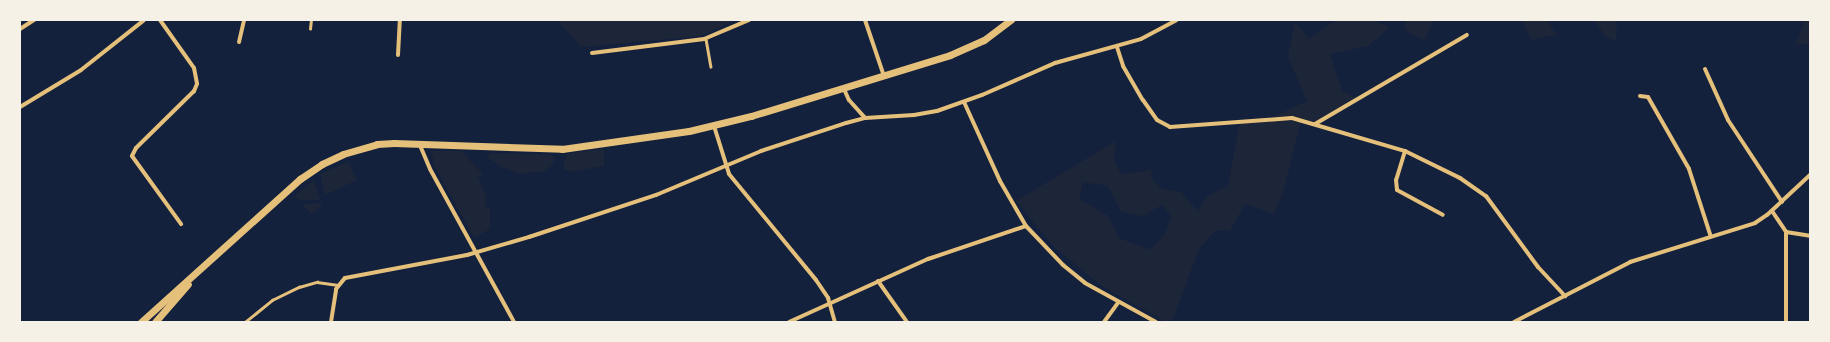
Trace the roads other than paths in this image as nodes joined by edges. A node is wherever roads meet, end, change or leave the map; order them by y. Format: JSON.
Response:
{"nodes":[{"id":1,"x":34,"y":20,"type":"edge"},
{"id":2,"x":144,"y":20,"type":"edge"},
{"id":3,"x":160,"y":20,"type":"edge"},
{"id":4,"x":244,"y":20,"type":"edge"},
{"id":5,"x":311,"y":20,"type":"edge"},
{"id":6,"x":400,"y":20,"type":"edge"},
{"id":7,"x":749,"y":20,"type":"edge"},
{"id":8,"x":865,"y":20,"type":"edge"},
{"id":9,"x":1011,"y":20,"type":"edge"},
{"id":10,"x":1176,"y":20,"type":"edge"},
{"id":11,"x":20,"y":29,"type":"edge"},
{"id":12,"x":310,"y":30,"type":"dead end"},
{"id":13,"x":1467,"y":35,"type":"dead end"},
{"id":14,"x":706,"y":39,"type":"junction"},
{"id":15,"x":239,"y":42,"type":"dead end"},
{"id":16,"x":1117,"y":47,"type":"junction"},
{"id":17,"x":592,"y":53,"type":"dead end"},
{"id":18,"x":398,"y":55,"type":"dead end"},
{"id":19,"x":711,"y":67,"type":"dead end"},
{"id":20,"x":1705,"y":69,"type":"dead end"},
{"id":21,"x":884,"y":77,"type":"junction"},
{"id":22,"x":844,"y":89,"type":"junction"},
{"id":23,"x":1640,"y":96,"type":"dead end"},
{"id":24,"x":964,"y":102,"type":"junction"},
{"id":25,"x":20,"y":107,"type":"edge"},
{"id":26,"x":865,"y":118,"type":"junction"},
{"id":27,"x":1315,"y":124,"type":"junction"},
{"id":28,"x":714,"y":126,"type":"junction"},
{"id":29,"x":419,"y":143,"type":"junction"},
{"id":30,"x":1405,"y":151,"type":"junction"},
{"id":31,"x":726,"y":167,"type":"junction"},
{"id":32,"x":1810,"y":174,"type":"edge"},
{"id":33,"x":1782,"y":202,"type":"junction"},
{"id":34,"x":1772,"y":211,"type":"junction"},
{"id":35,"x":1443,"y":215,"type":"dead end"},
{"id":36,"x":181,"y":224,"type":"dead end"},
{"id":37,"x":1026,"y":226,"type":"junction"},
{"id":38,"x":1786,"y":232,"type":"junction"},
{"id":39,"x":1810,"y":236,"type":"edge"},
{"id":40,"x":1711,"y":237,"type":"junction"},
{"id":41,"x":478,"y":252,"type":"junction"},
{"id":42,"x":203,"y":267,"type":"junction"},
{"id":43,"x":878,"y":281,"type":"junction"},
{"id":44,"x":338,"y":285,"type":"junction"},
{"id":45,"x":1565,"y":296,"type":"junction"},
{"id":46,"x":1118,"y":302,"type":"junction"},
{"id":47,"x":830,"y":305,"type":"junction"},
{"id":48,"x":1520,"y":321,"type":"edge"},
{"id":49,"x":141,"y":322,"type":"edge"},
{"id":50,"x":156,"y":322,"type":"edge"},
{"id":51,"x":245,"y":322,"type":"edge"},
{"id":52,"x":331,"y":322,"type":"edge"},
{"id":53,"x":514,"y":322,"type":"edge"},
{"id":54,"x":789,"y":322,"type":"edge"},
{"id":55,"x":835,"y":322,"type":"edge"},
{"id":56,"x":907,"y":322,"type":"edge"},
{"id":57,"x":1104,"y":322,"type":"edge"},
{"id":58,"x":1156,"y":322,"type":"edge"},
{"id":59,"x":1514,"y":322,"type":"edge"},
{"id":60,"x":1786,"y":322,"type":"edge"}],
"edges":[{"from":1,"to":11,"type":"street"},
{"from":2,"to":25,"type":"street"},
{"from":3,"to":36,"type":"street"},
{"from":4,"to":15,"type":"street"},
{"from":5,"to":12,"type":"lane"},
{"from":6,"to":18,"type":"street"},
{"from":7,"to":14,"type":"street"},
{"from":8,"to":21,"type":"street"},
{"from":9,"to":21,"type":"main road"},
{"from":10,"to":16,"type":"street"},
{"from":13,"to":27,"type":"street"},
{"from":14,"to":17,"type":"street"},
{"from":14,"to":19,"type":"lane"},
{"from":16,"to":24,"type":"street"},
{"from":16,"to":27,"type":"street"},
{"from":20,"to":33,"type":"street"},
{"from":21,"to":22,"type":"main road"},
{"from":22,"to":26,"type":"street"},
{"from":22,"to":28,"type":"main road"},
{"from":23,"to":40,"type":"street"},
{"from":24,"to":26,"type":"street"},
{"from":24,"to":37,"type":"street"},
{"from":26,"to":31,"type":"street"},
{"from":27,"to":30,"type":"street"},
{"from":28,"to":29,"type":"main road"},
{"from":28,"to":31,"type":"street"},
{"from":29,"to":41,"type":"street"},
{"from":29,"to":42,"type":"main road"},
{"from":30,"to":35,"type":"street"},
{"from":30,"to":45,"type":"street"},
{"from":31,"to":41,"type":"street"},
{"from":31,"to":47,"type":"street"},
{"from":32,"to":33,"type":"street"},
{"from":33,"to":34,"type":"street"},
{"from":34,"to":38,"type":"street"},
{"from":34,"to":40,"type":"street"},
{"from":37,"to":43,"type":"street"},
{"from":37,"to":46,"type":"street"},
{"from":38,"to":39,"type":"street"},
{"from":38,"to":60,"type":"street"},
{"from":40,"to":45,"type":"street"},
{"from":41,"to":44,"type":"street"},
{"from":41,"to":53,"type":"street"},
{"from":42,"to":49,"type":"main road"},
{"from":42,"to":50,"type":"main road"},
{"from":43,"to":47,"type":"street"},
{"from":43,"to":56,"type":"street"},
{"from":44,"to":51,"type":"lane"},
{"from":44,"to":52,"type":"street"},
{"from":45,"to":48,"type":"street"},
{"from":46,"to":57,"type":"street"},
{"from":46,"to":58,"type":"street"},
{"from":47,"to":54,"type":"street"},
{"from":47,"to":55,"type":"street"},
{"from":48,"to":59,"type":"street"}]}
